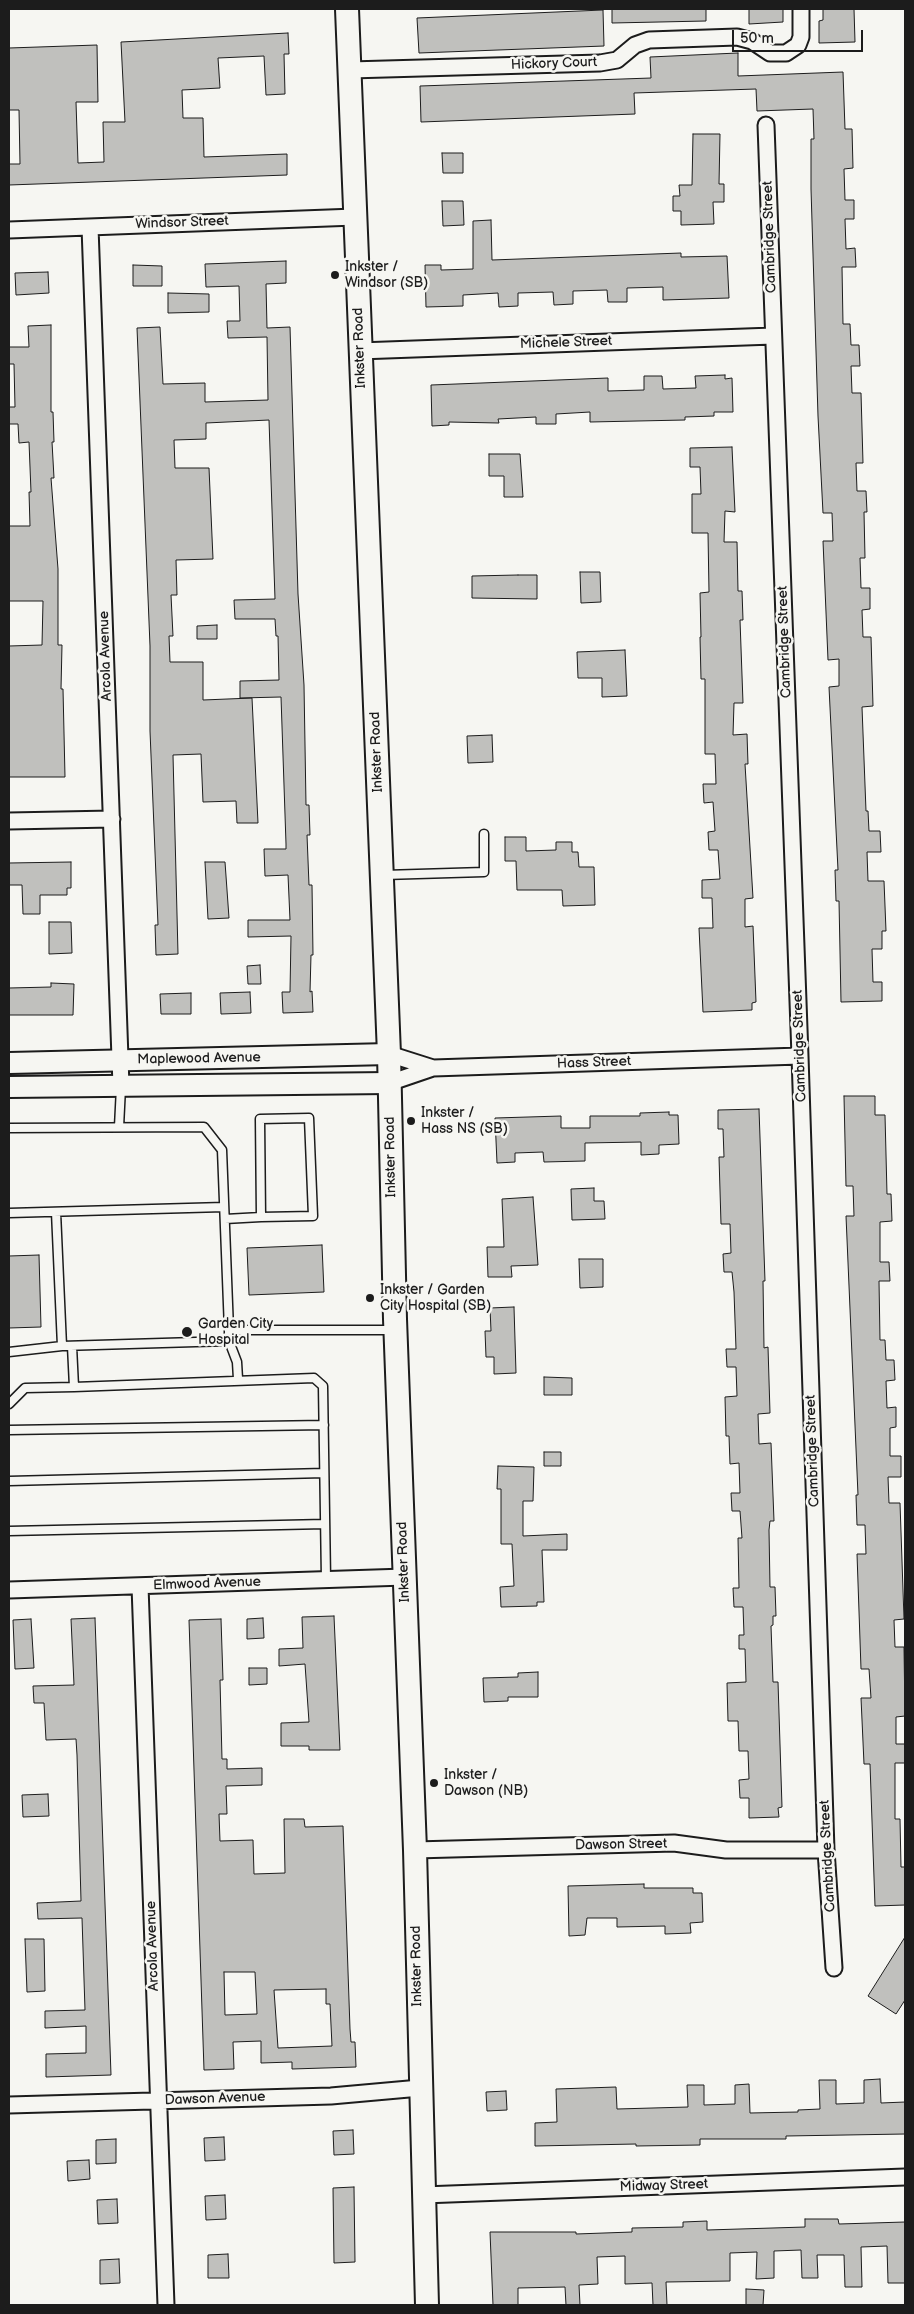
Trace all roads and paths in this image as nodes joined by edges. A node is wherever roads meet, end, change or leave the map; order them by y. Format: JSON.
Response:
{"nodes":[{"id":1,"x":348,"y":9,"type":"edge"},
{"id":2,"x":802,"y":9,"type":"edge"},
{"id":3,"x":350,"y":70,"type":"junction"},
{"id":4,"x":766,"y":125,"type":"dead end"},
{"id":5,"x":355,"y":217,"type":"junction"},
{"id":6,"x":90,"y":227,"type":"junction"},
{"id":7,"x":9,"y":230,"type":"edge"},
{"id":8,"x":774,"y":336,"type":"junction"},
{"id":9,"x":360,"y":350,"type":"junction"},
{"id":10,"x":112,"y":819,"type":"junction"},
{"id":11,"x":9,"y":822,"type":"edge"},
{"id":12,"x":484,"y":834,"type":"dead end"},
{"id":13,"x":382,"y":875,"type":"junction"},
{"id":14,"x":389,"y":1054,"type":"junction"},
{"id":15,"x":800,"y":1056,"type":"junction"},
{"id":16,"x":119,"y":1060,"type":"junction"},
{"id":17,"x":9,"y":1063,"type":"edge"},
{"id":18,"x":433,"y":1068,"type":"junction"},
{"id":19,"x":389,"y":1083,"type":"junction"},
{"id":20,"x":121,"y":1086,"type":"junction"},
{"id":21,"x":9,"y":1087,"type":"edge"},
{"id":22,"x":119,"y":1127,"type":"junction"},
{"id":23,"x":9,"y":1128,"type":"edge"},
{"id":24,"x":224,"y":1207,"type":"junction"},
{"id":25,"x":56,"y":1212,"type":"junction"},
{"id":26,"x":9,"y":1213,"type":"edge"},
{"id":27,"x":261,"y":1218,"type":"junction"},
{"id":28,"x":225,"y":1219,"type":"junction"},
{"id":29,"x":229,"y":1330,"type":"junction"},
{"id":30,"x":396,"y":1330,"type":"junction"},
{"id":31,"x":229,"y":1341,"type":"junction"},
{"id":32,"x":62,"y":1346,"type":"junction"},
{"id":33,"x":72,"y":1346,"type":"junction"},
{"id":34,"x":9,"y":1352,"type":"edge"},
{"id":35,"x":238,"y":1379,"type":"junction"},
{"id":36,"x":74,"y":1387,"type":"junction"},
{"id":37,"x":9,"y":1404,"type":"edge"},
{"id":38,"x":324,"y":1425,"type":"junction"},
{"id":39,"x":9,"y":1430,"type":"edge"},
{"id":40,"x":324,"y":1474,"type":"junction"},
{"id":41,"x":9,"y":1481,"type":"edge"},
{"id":42,"x":325,"y":1524,"type":"junction"},
{"id":43,"x":9,"y":1531,"type":"edge"},
{"id":44,"x":405,"y":1576,"type":"junction"},
{"id":45,"x":326,"y":1579,"type":"junction"},
{"id":46,"x":140,"y":1586,"type":"junction"},
{"id":47,"x":9,"y":1590,"type":"edge"},
{"id":48,"x":414,"y":1850,"type":"junction"},
{"id":49,"x":826,"y":1850,"type":"junction"},
{"id":50,"x":834,"y":1968,"type":"dead end"},
{"id":51,"x":420,"y":2088,"type":"junction"},
{"id":52,"x":159,"y":2100,"type":"junction"},
{"id":53,"x":9,"y":2105,"type":"edge"},
{"id":54,"x":905,"y":2177,"type":"edge"},
{"id":55,"x":423,"y":2195,"type":"junction"},
{"id":56,"x":166,"y":2305,"type":"edge"},
{"id":57,"x":427,"y":2305,"type":"edge"}],
"edges":[{"from":1,"to":3,"type":"main road","name":"Inkster Road"},
{"from":2,"to":3,"type":"street","name":"Hickory Court"},
{"from":3,"to":5,"type":"main road","name":"Inkster Road"},
{"from":4,"to":8,"type":"street","name":"Cambridge Street"},
{"from":5,"to":6,"type":"street","name":"Windsor Street"},
{"from":5,"to":9,"type":"main road","name":"Inkster Road"},
{"from":6,"to":7,"type":"street","name":"Windsor Street"},
{"from":6,"to":10,"type":"street","name":"Arcola Avenue"},
{"from":8,"to":9,"type":"street","name":"Michele Street"},
{"from":8,"to":15,"type":"street","name":"Cambridge Street"},
{"from":9,"to":13,"type":"main road","name":"Inkster Road"},
{"from":10,"to":11,"type":"street"},
{"from":10,"to":16,"type":"street","name":"Arcola Avenue"},
{"from":12,"to":13,"type":"lane"},
{"from":13,"to":14,"type":"main road","name":"Inkster Road"},
{"from":14,"to":16,"type":"street","name":"Maplewood Avenue"},
{"from":14,"to":18,"type":"street","name":"Hass Street"},
{"from":14,"to":19,"type":"main road","name":"Inkster Road"},
{"from":15,"to":18,"type":"street","name":"Hass Street"},
{"from":15,"to":49,"type":"street","name":"Cambridge Street"},
{"from":16,"to":17,"type":"street","name":"Maplewood Avenue"},
{"from":16,"to":20,"type":"street","name":"Arcola Avenue"},
{"from":18,"to":19,"type":"street"},
{"from":19,"to":20,"type":"street","name":"Maplewood Avenue"},
{"from":19,"to":30,"type":"main road","name":"Inkster Road"},
{"from":20,"to":21,"type":"street","name":"Maplewood Avenue"},
{"from":20,"to":22,"type":"lane"},
{"from":22,"to":23,"type":"lane"},
{"from":22,"to":24,"type":"lane"},
{"from":24,"to":25,"type":"lane"},
{"from":24,"to":28,"type":"lane"},
{"from":25,"to":26,"type":"lane"},
{"from":25,"to":32,"type":"lane"},
{"from":27,"to":27,"type":"lane"},
{"from":27,"to":28,"type":"lane"},
{"from":28,"to":29,"type":"lane"},
{"from":29,"to":30,"type":"lane"},
{"from":29,"to":31,"type":"lane"},
{"from":30,"to":44,"type":"main road","name":"Inkster Road"},
{"from":31,"to":33,"type":"lane"},
{"from":31,"to":35,"type":"lane"},
{"from":32,"to":33,"type":"lane"},
{"from":32,"to":34,"type":"lane"},
{"from":33,"to":36,"type":"lane"},
{"from":35,"to":36,"type":"lane"},
{"from":35,"to":38,"type":"lane"},
{"from":36,"to":37,"type":"lane"},
{"from":38,"to":39,"type":"lane"},
{"from":38,"to":40,"type":"lane"},
{"from":40,"to":41,"type":"lane"},
{"from":40,"to":42,"type":"lane"},
{"from":42,"to":43,"type":"lane"},
{"from":42,"to":45,"type":"lane"},
{"from":44,"to":45,"type":"street","name":"Elmwood Avenue"},
{"from":44,"to":48,"type":"main road","name":"Inkster Road"},
{"from":45,"to":46,"type":"street","name":"Elmwood Avenue"},
{"from":46,"to":47,"type":"street","name":"Elmwood Avenue"},
{"from":46,"to":52,"type":"street","name":"Arcola Avenue"},
{"from":48,"to":49,"type":"street","name":"Dawson Street"},
{"from":48,"to":51,"type":"main road","name":"Inkster Road"},
{"from":49,"to":50,"type":"street","name":"Cambridge Street"},
{"from":51,"to":52,"type":"street","name":"Dawson Avenue"},
{"from":51,"to":55,"type":"main road","name":"Inkster Road"},
{"from":52,"to":53,"type":"street","name":"Dawson Avenue"},
{"from":52,"to":56,"type":"street","name":"Arcola Avenue"},
{"from":54,"to":55,"type":"street","name":"Midway Street"},
{"from":55,"to":57,"type":"main road","name":"Inkster Road"}]}
